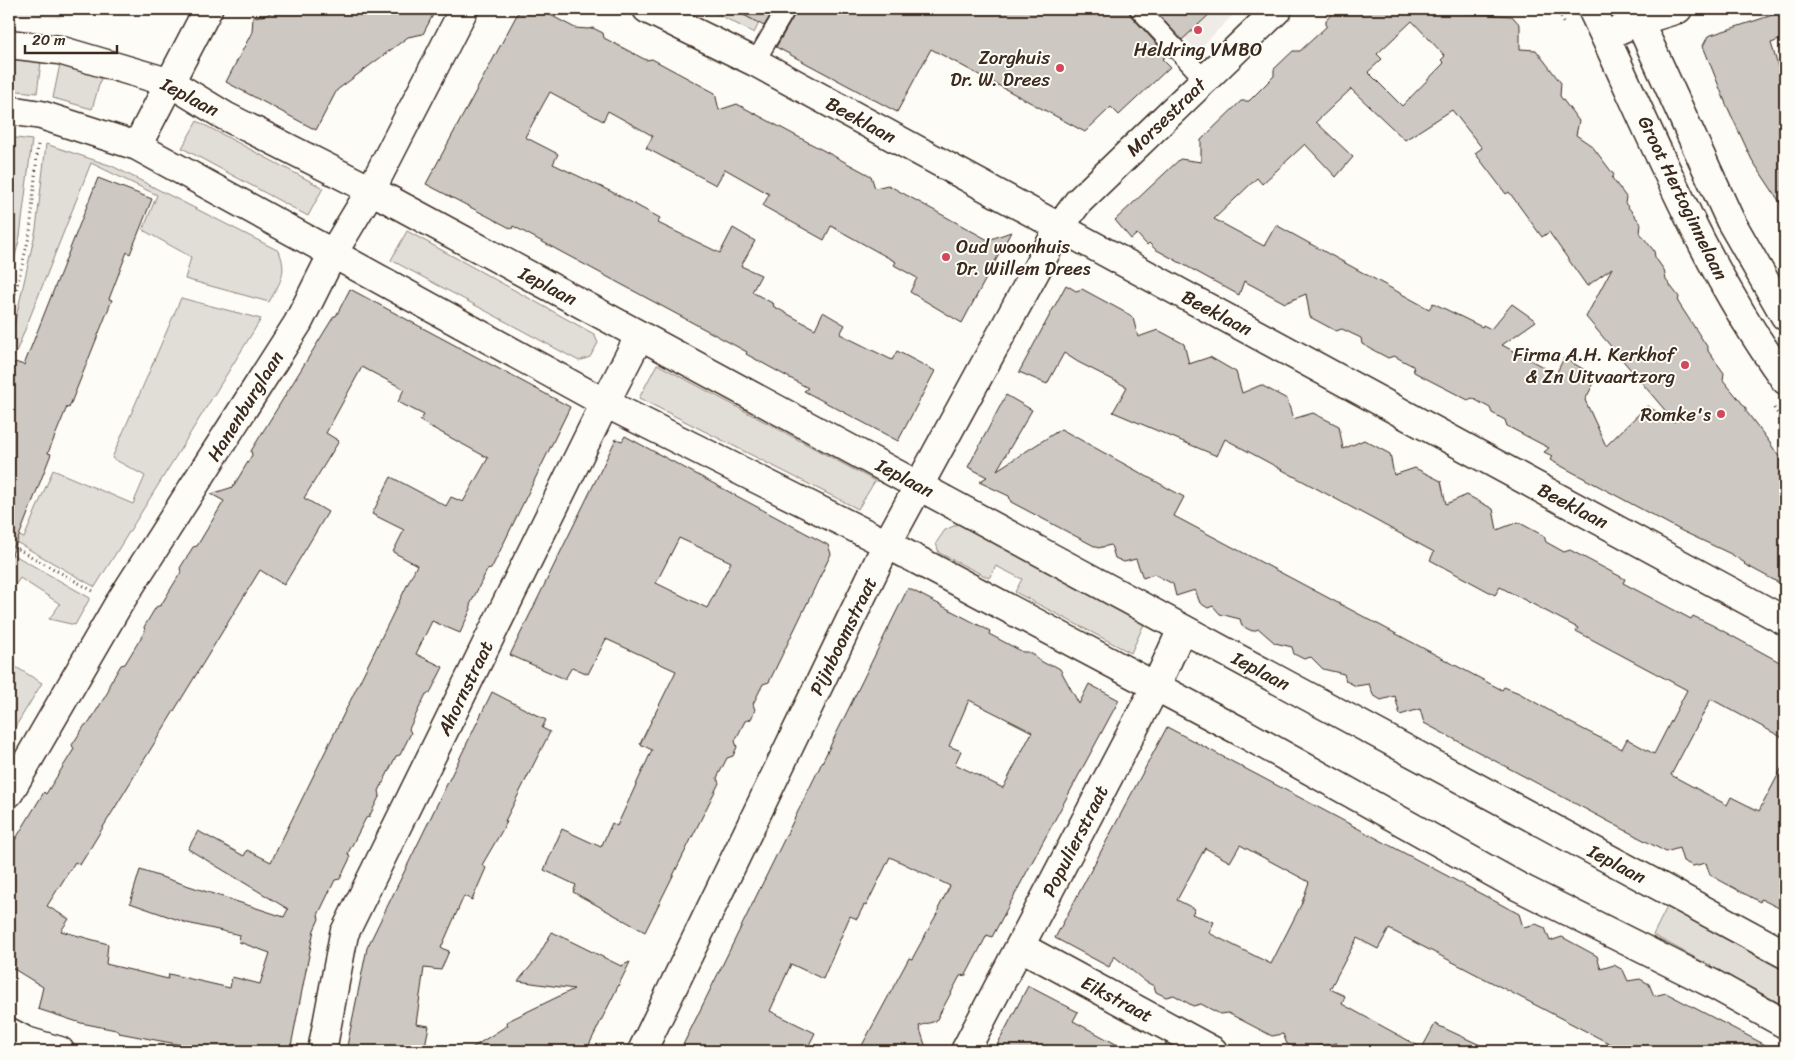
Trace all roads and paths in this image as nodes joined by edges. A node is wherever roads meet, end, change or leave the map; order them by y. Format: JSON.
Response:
{"nodes":[{"id":1,"x":208,"y":9,"type":"edge"},
{"id":2,"x":464,"y":9,"type":"edge"},
{"id":3,"x":647,"y":9,"type":"edge"},
{"id":4,"x":786,"y":9,"type":"edge"},
{"id":5,"x":1139,"y":9,"type":"edge"},
{"id":6,"x":1278,"y":9,"type":"edge"},
{"id":7,"x":1592,"y":9,"type":"edge"},
{"id":8,"x":1678,"y":9,"type":"edge"},
{"id":9,"x":1638,"y":15,"type":"edge"},
{"id":10,"x":1605,"y":36,"type":"junction"},
{"id":11,"x":9,"y":44,"type":"edge"},
{"id":12,"x":755,"y":62,"type":"junction"},
{"id":13,"x":1205,"y":80,"type":"junction"},
{"id":14,"x":171,"y":83,"type":"junction"},
{"id":15,"x":9,"y":110,"type":"edge"},
{"id":16,"x":41,"y":115,"type":"junction"},
{"id":17,"x":137,"y":146,"type":"junction"},
{"id":18,"x":370,"y":190,"type":"junction"},
{"id":19,"x":1059,"y":228,"type":"junction"},
{"id":20,"x":332,"y":253,"type":"junction"},
{"id":21,"x":1785,"y":316,"type":"edge"},
{"id":22,"x":9,"y":318,"type":"edge"},
{"id":23,"x":640,"y":335,"type":"junction"},
{"id":24,"x":1785,"y":380,"type":"edge"},
{"id":25,"x":605,"y":403,"type":"junction"},
{"id":26,"x":918,"y":485,"type":"junction"},
{"id":27,"x":9,"y":544,"type":"edge"},
{"id":28,"x":887,"y":544,"type":"junction"},
{"id":29,"x":118,"y":605,"type":"junction"},
{"id":30,"x":1785,"y":621,"type":"edge"},
{"id":31,"x":1182,"y":629,"type":"junction"},
{"id":32,"x":1156,"y":686,"type":"junction"},
{"id":33,"x":9,"y":793,"type":"edge"},
{"id":34,"x":1021,"y":947,"type":"junction"},
{"id":35,"x":1785,"y":954,"type":"edge"},
{"id":36,"x":1785,"y":1024,"type":"edge"},
{"id":37,"x":9,"y":1032,"type":"edge"},
{"id":38,"x":60,"y":1051,"type":"edge"},
{"id":39,"x":322,"y":1051,"type":"edge"},
{"id":40,"x":642,"y":1051,"type":"edge"},
{"id":41,"x":965,"y":1051,"type":"edge"},
{"id":42,"x":1214,"y":1051,"type":"edge"}],
"edges":[{"from":1,"to":14,"type":"street"},
{"from":2,"to":18,"type":"street","name":"Hanenburglaan"},
{"from":3,"to":12,"type":"street","name":"Beeklaan"},
{"from":4,"to":12,"type":"lane"},
{"from":5,"to":13,"type":"lane"},
{"from":6,"to":13,"type":"street","name":"Morsestraat"},
{"from":7,"to":10,"type":"street","name":"Groot Hertoginnelaan"},
{"from":8,"to":9,"type":"street"},
{"from":9,"to":10,"type":"street"},
{"from":9,"to":21,"type":"street","name":"Groot Hertoginnelaan"},
{"from":10,"to":24,"type":"street","name":"Groot Hertoginnelaan"},
{"from":11,"to":14,"type":"street","name":"Ieplaan"},
{"from":12,"to":19,"type":"street","name":"Beeklaan"},
{"from":13,"to":19,"type":"street","name":"Morsestraat"},
{"from":14,"to":17,"type":"street"},
{"from":14,"to":18,"type":"street","name":"Ieplaan"},
{"from":15,"to":16,"type":"street"},
{"from":16,"to":17,"type":"street"},
{"from":16,"to":22,"type":"path"},
{"from":17,"to":20,"type":"street"},
{"from":18,"to":20,"type":"street","name":"Hanenburglaan"},
{"from":18,"to":23,"type":"street","name":"Ieplaan"},
{"from":19,"to":26,"type":"street","name":"Pijnboomstraat"},
{"from":19,"to":30,"type":"street","name":"Beeklaan"},
{"from":20,"to":25,"type":"street"},
{"from":20,"to":29,"type":"street","name":"Hanenburglaan"},
{"from":23,"to":25,"type":"street","name":"Ahornstraat"},
{"from":23,"to":26,"type":"street","name":"Ieplaan"},
{"from":25,"to":28,"type":"street"},
{"from":25,"to":39,"type":"street","name":"Ahornstraat"},
{"from":26,"to":28,"type":"street","name":"Pijnboomstraat"},
{"from":26,"to":31,"type":"street","name":"Ieplaan"},
{"from":27,"to":29,"type":"path"},
{"from":28,"to":32,"type":"street"},
{"from":28,"to":40,"type":"street","name":"Pijnboomstraat"},
{"from":29,"to":33,"type":"street","name":"Hanenburglaan"},
{"from":31,"to":32,"type":"street","name":"Populierstraat"},
{"from":31,"to":35,"type":"street","name":"Ieplaan"},
{"from":32,"to":34,"type":"street","name":"Populierstraat"},
{"from":32,"to":36,"type":"street"},
{"from":34,"to":41,"type":"street","name":"Populierstraat"},
{"from":34,"to":42,"type":"street","name":"Eikstraat"},
{"from":37,"to":38,"type":"street"}]}
